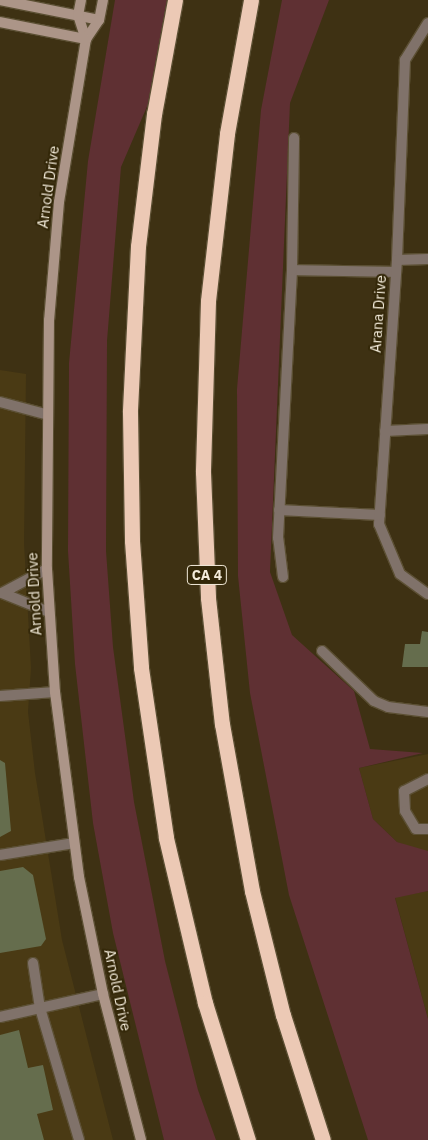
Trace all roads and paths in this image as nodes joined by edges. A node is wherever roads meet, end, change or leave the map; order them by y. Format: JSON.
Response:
{"nodes":[{"id":1,"x":0,"y":0,"type":"edge"},
{"id":2,"x":81,"y":0,"type":"edge"},
{"id":3,"x":103,"y":0,"type":"edge"},
{"id":4,"x":176,"y":0,"type":"edge"},
{"id":5,"x":251,"y":0,"type":"edge"},
{"id":6,"x":78,"y":15,"type":"junction"},
{"id":7,"x":99,"y":20,"type":"junction"},
{"id":8,"x":0,"y":22,"type":"edge"},
{"id":9,"x":428,"y":23,"type":"edge"},
{"id":10,"x":86,"y":39,"type":"junction"},
{"id":11,"x":294,"y":138,"type":"dead end"},
{"id":12,"x":428,"y":259,"type":"edge"},
{"id":13,"x":398,"y":260,"type":"junction"},
{"id":14,"x":292,"y":270,"type":"junction"},
{"id":15,"x":395,"y":272,"type":"junction"},
{"id":16,"x":0,"y":402,"type":"edge"},
{"id":17,"x":45,"y":414,"type":"junction"},
{"id":18,"x":428,"y":429,"type":"edge"},
{"id":19,"x":385,"y":431,"type":"junction"},
{"id":20,"x":279,"y":510,"type":"junction"},
{"id":21,"x":380,"y":515,"type":"junction"},
{"id":22,"x":47,"y":570,"type":"junction"},
{"id":23,"x":283,"y":577,"type":"dead end"},
{"id":24,"x":1,"y":593,"type":"edge"},
{"id":25,"x":428,"y":594,"type":"edge"},
{"id":26,"x":49,"y":612,"type":"junction"},
{"id":27,"x":322,"y":651,"type":"dead end"},
{"id":28,"x":55,"y":692,"type":"junction"},
{"id":29,"x":0,"y":696,"type":"edge"},
{"id":30,"x":428,"y":712,"type":"edge"},
{"id":31,"x":428,"y":779,"type":"edge"},
{"id":32,"x":428,"y":829,"type":"edge"},
{"id":33,"x":74,"y":843,"type":"junction"},
{"id":34,"x":0,"y":855,"type":"edge"},
{"id":35,"x":33,"y":963,"type":"dead end"},
{"id":36,"x":103,"y":994,"type":"junction"},
{"id":37,"x":40,"y":1008,"type":"junction"},
{"id":38,"x":0,"y":1017,"type":"edge"},
{"id":39,"x":79,"y":1140,"type":"edge"},
{"id":40,"x":141,"y":1140,"type":"edge"},
{"id":41,"x":248,"y":1140,"type":"edge"},
{"id":42,"x":323,"y":1140,"type":"edge"}],
"edges":[{"from":1,"to":6,"type":"street"},
{"from":2,"to":6,"type":"street","name":"Arnold Drive"},
{"from":3,"to":7,"type":"street","name":"Arnold Drive"},
{"from":4,"to":41,"type":"highway"},
{"from":5,"to":42,"type":"highway","number":"CA 4"},
{"from":6,"to":7,"type":"street"},
{"from":6,"to":10,"type":"street","name":"Arnold Drive"},
{"from":7,"to":10,"type":"street","name":"Arnold Drive"},
{"from":8,"to":10,"type":"street"},
{"from":9,"to":13,"type":"street","name":"Arana Drive"},
{"from":10,"to":17,"type":"street","name":"Arnold Drive"},
{"from":11,"to":14,"type":"street"},
{"from":12,"to":13,"type":"street"},
{"from":13,"to":15,"type":"street","name":"Arana Drive"},
{"from":14,"to":15,"type":"street"},
{"from":14,"to":20,"type":"street"},
{"from":15,"to":19,"type":"street","name":"Arana Drive"},
{"from":16,"to":17,"type":"street"},
{"from":17,"to":22,"type":"street","name":"Arnold Drive"},
{"from":18,"to":19,"type":"street"},
{"from":19,"to":21,"type":"street","name":"Arana Drive"},
{"from":20,"to":21,"type":"street"},
{"from":20,"to":23,"type":"street"},
{"from":21,"to":25,"type":"street","name":"Arana Drive"},
{"from":22,"to":24,"type":"street"},
{"from":22,"to":26,"type":"street","name":"Arnold Drive"},
{"from":24,"to":26,"type":"street"},
{"from":26,"to":28,"type":"street","name":"Arnold Drive"},
{"from":27,"to":30,"type":"street"},
{"from":28,"to":29,"type":"street"},
{"from":28,"to":33,"type":"street","name":"Arnold Drive"},
{"from":31,"to":32,"type":"street"},
{"from":33,"to":34,"type":"street"},
{"from":33,"to":36,"type":"street","name":"Arnold Drive"},
{"from":35,"to":37,"type":"street"},
{"from":36,"to":37,"type":"street"},
{"from":36,"to":40,"type":"street","name":"Arnold Drive"},
{"from":37,"to":38,"type":"street"},
{"from":37,"to":39,"type":"street"}]}
